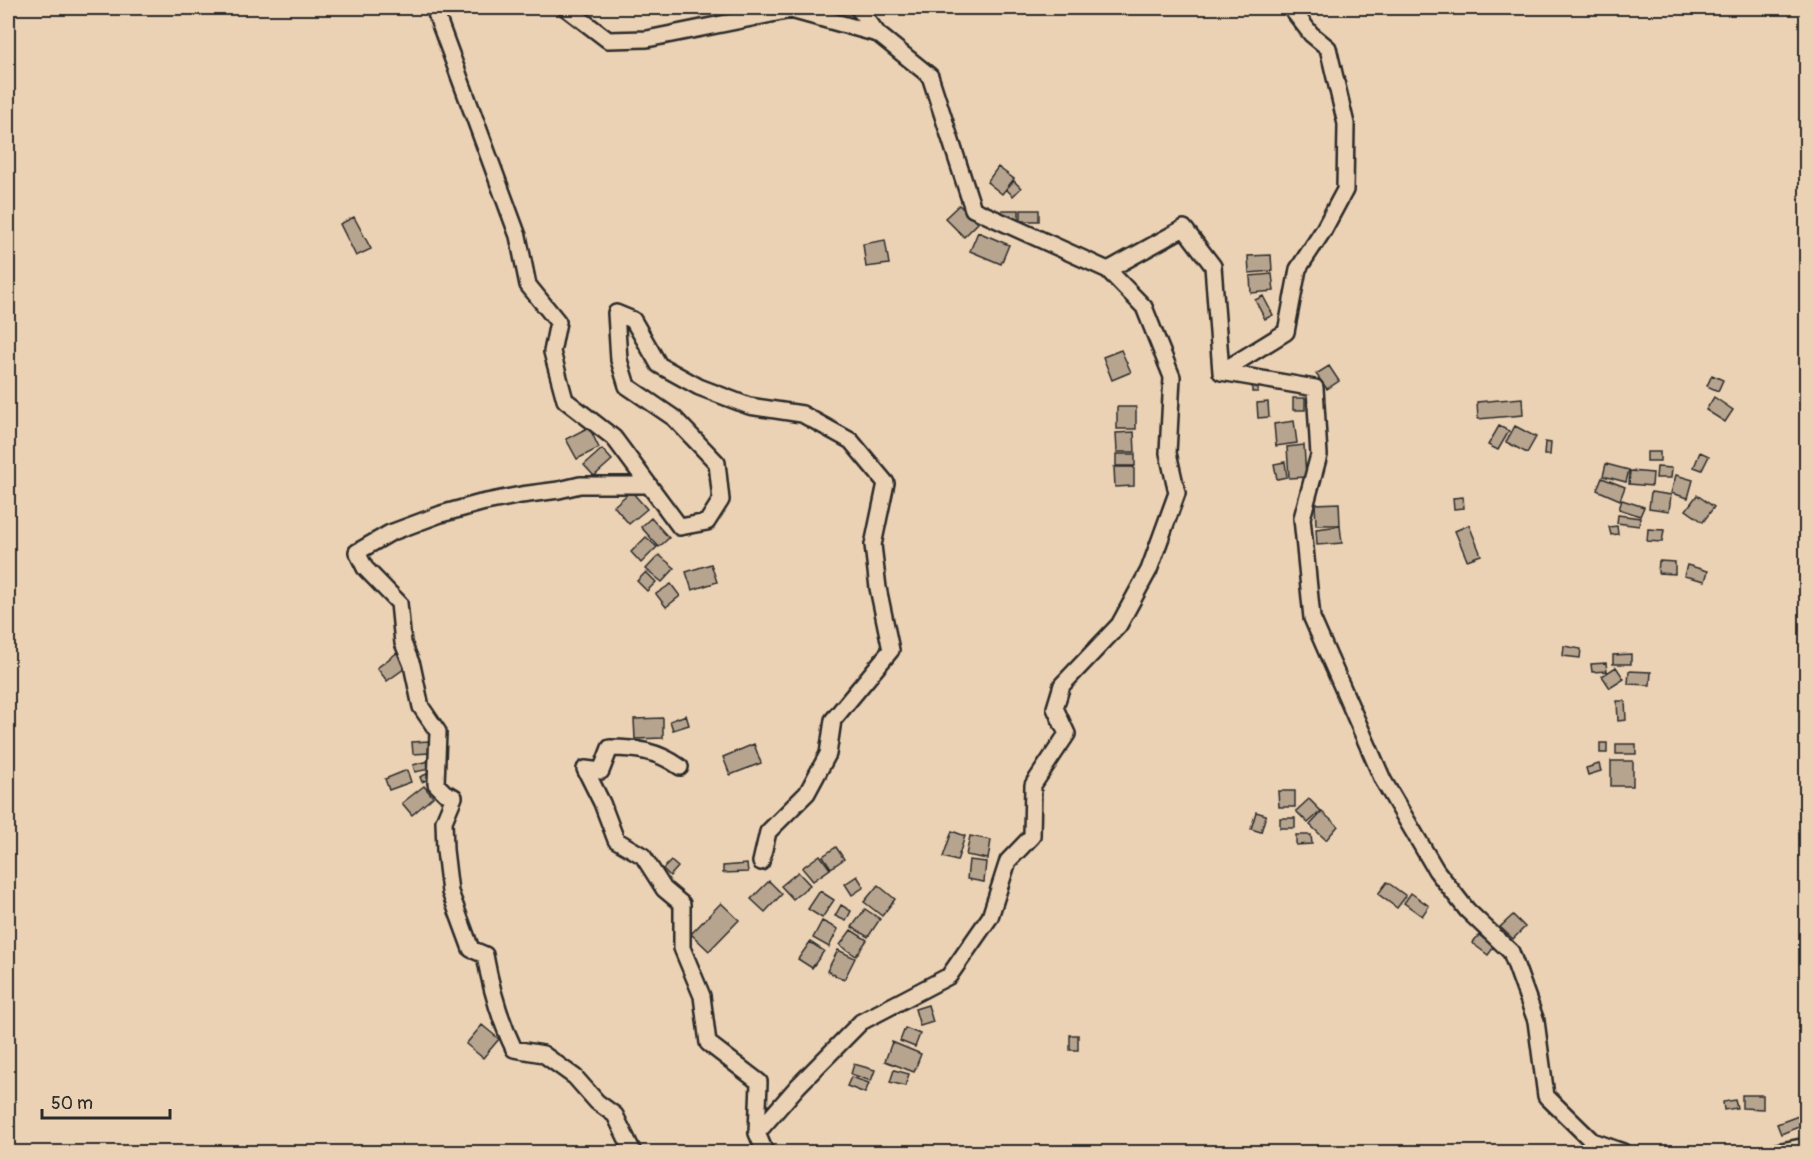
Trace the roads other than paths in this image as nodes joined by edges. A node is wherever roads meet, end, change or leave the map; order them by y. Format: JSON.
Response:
{"nodes":[{"id":1,"x":434,"y":8,"type":"edge"},
{"id":2,"x":566,"y":8,"type":"edge"},
{"id":3,"x":858,"y":8,"type":"edge"},
{"id":4,"x":1291,"y":8,"type":"edge"},
{"id":5,"x":878,"y":34,"type":"junction"},
{"id":6,"x":1108,"y":270,"type":"junction"},
{"id":7,"x":1221,"y":372,"type":"junction"},
{"id":8,"x":649,"y":484,"type":"junction"},
{"id":9,"x":680,"y":767,"type":"dead end"},
{"id":10,"x":761,"y":862,"type":"dead end"},
{"id":11,"x":757,"y":1133,"type":"junction"},
{"id":12,"x":1806,"y":1146,"type":"edge"},
{"id":13,"x":633,"y":1152,"type":"edge"},
{"id":14,"x":765,"y":1152,"type":"edge"},
{"id":15,"x":1623,"y":1152,"type":"edge"},
{"id":16,"x":1777,"y":1152,"type":"edge"}],
"edges":[{"from":1,"to":8,"type":"street"},
{"from":2,"to":5,"type":"street"},
{"from":3,"to":5,"type":"street"},
{"from":4,"to":7,"type":"street"},
{"from":5,"to":6,"type":"street"},
{"from":6,"to":7,"type":"street"},
{"from":6,"to":11,"type":"street"},
{"from":7,"to":15,"type":"street"},
{"from":8,"to":10,"type":"street"},
{"from":8,"to":13,"type":"street"},
{"from":9,"to":11,"type":"street"},
{"from":11,"to":14,"type":"street"},
{"from":12,"to":16,"type":"street"}]}
